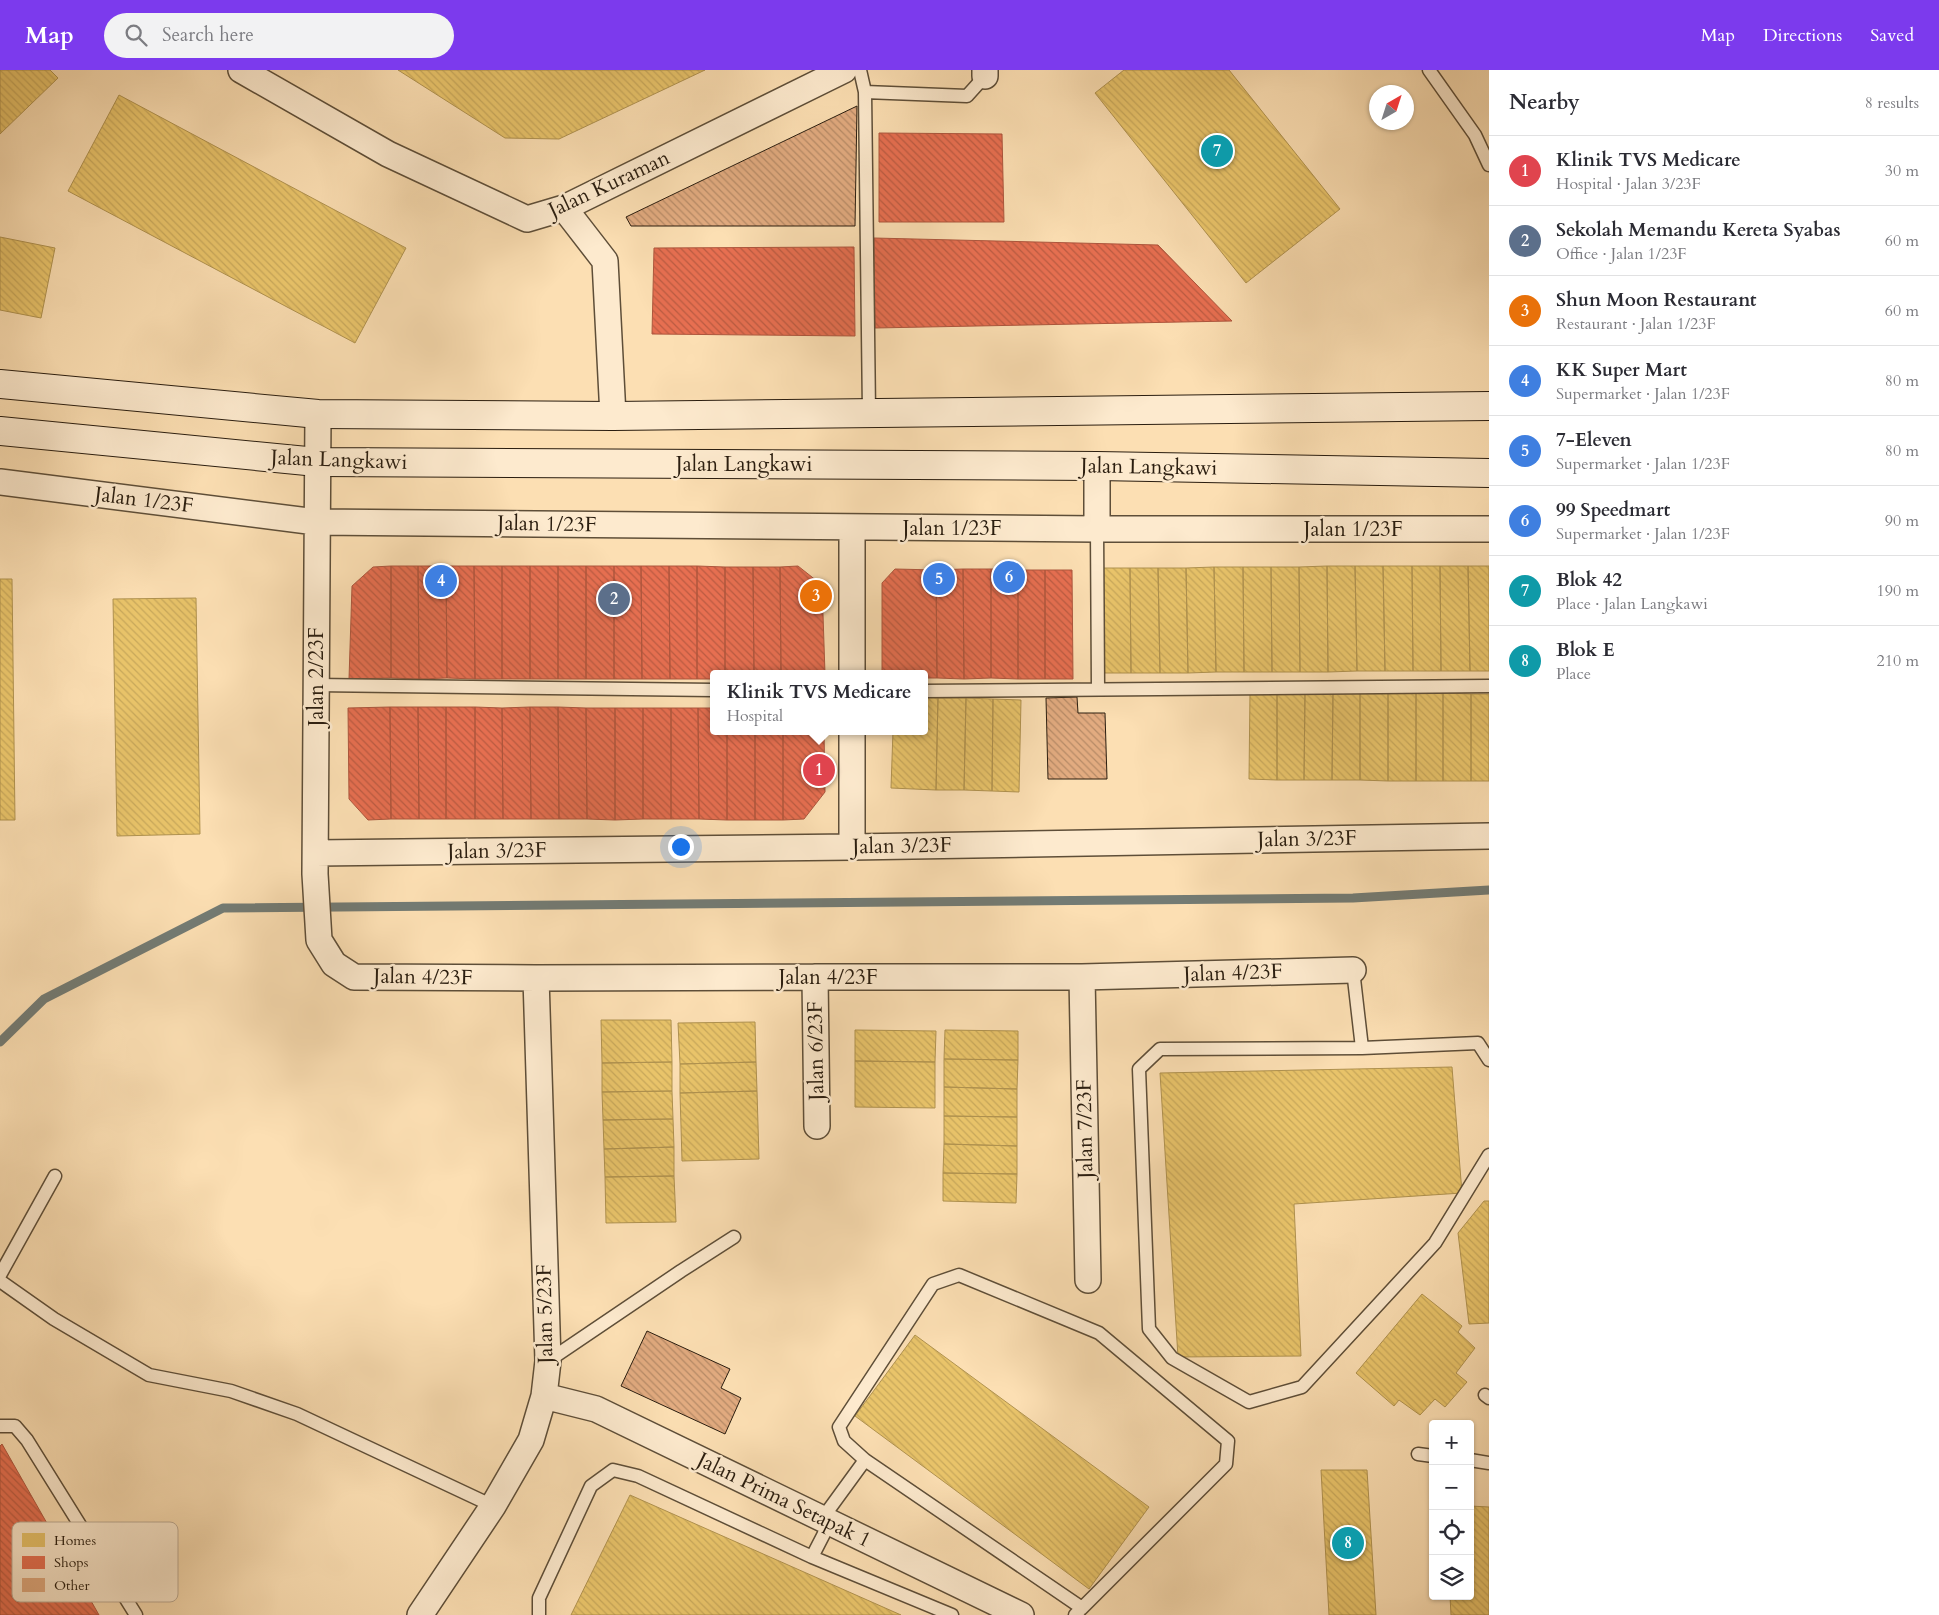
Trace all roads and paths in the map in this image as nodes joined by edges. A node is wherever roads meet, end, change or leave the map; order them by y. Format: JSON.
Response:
{"nodes":[{"id":1,"x":241,"y":70,"type":"edge"},
{"id":2,"x":844,"y":70,"type":"edge"},
{"id":3,"x":860,"y":70,"type":"edge"},
{"id":4,"x":1429,"y":70,"type":"edge"},
{"id":5,"x":985,"y":73,"type":"edge"},
{"id":6,"x":865,"y":92,"type":"junction"},
{"id":7,"x":1489,"y":165,"type":"edge"},
{"id":8,"x":564,"y":208,"type":"junction"},
{"id":9,"x":0,"y":384,"type":"edge"},
{"id":10,"x":1489,"y":406,"type":"edge"},
{"id":11,"x":869,"y":412,"type":"junction"},
{"id":12,"x":318,"y":414,"type":"junction"},
{"id":13,"x":613,"y":416,"type":"junction"},
{"id":14,"x":0,"y":430,"type":"edge"},
{"id":15,"x":317,"y":462,"type":"junction"},
{"id":16,"x":1097,"y":466,"type":"junction"},
{"id":17,"x":1489,"y":473,"type":"edge"},
{"id":18,"x":0,"y":482,"type":"edge"},
{"id":19,"x":316,"y":522,"type":"junction"},
{"id":20,"x":852,"y":528,"type":"junction"},
{"id":21,"x":1097,"y":529,"type":"junction"},
{"id":22,"x":1489,"y":529,"type":"edge"},
{"id":23,"x":852,"y":670,"type":"edge"},
{"id":24,"x":316,"y":685,"type":"junction"},
{"id":25,"x":1489,"y":686,"type":"edge"},
{"id":26,"x":1098,"y":689,"type":"junction"},
{"id":27,"x":710,"y":690,"type":"edge"},
{"id":28,"x":928,"y":691,"type":"edge"},
{"id":29,"x":852,"y":735,"type":"edge"},
{"id":30,"x":1489,"y":836,"type":"edge"},
{"id":31,"x":852,"y":847,"type":"junction"},
{"id":32,"x":315,"y":864,"type":"junction"},
{"id":33,"x":318,"y":940,"type":"joint"},
{"id":34,"x":1353,"y":970,"type":"joint"},
{"id":35,"x":815,"y":976,"type":"junction"},
{"id":36,"x":1082,"y":977,"type":"junction"},
{"id":37,"x":536,"y":978,"type":"junction"},
{"id":38,"x":1362,"y":1048,"type":"junction"},
{"id":39,"x":1489,"y":1060,"type":"edge"},
{"id":40,"x":817,"y":1126,"type":"dead end"},
{"id":41,"x":1489,"y":1154,"type":"edge"},
{"id":42,"x":55,"y":1176,"type":"dead end"},
{"id":43,"x":734,"y":1237,"type":"dead end"},
{"id":44,"x":0,"y":1275,"type":"edge"},
{"id":45,"x":0,"y":1280,"type":"edge"},
{"id":46,"x":1088,"y":1280,"type":"dead end"},
{"id":47,"x":548,"y":1361,"type":"junction"},
{"id":48,"x":544,"y":1396,"type":"junction"},
{"id":49,"x":0,"y":1426,"type":"edge"},
{"id":50,"x":1418,"y":1454,"type":"dead end"},
{"id":51,"x":1429,"y":1455,"type":"edge"},
{"id":52,"x":866,"y":1460,"type":"junction"},
{"id":53,"x":1474,"y":1461,"type":"edge"},
{"id":54,"x":1489,"y":1463,"type":"edge"},
{"id":55,"x":493,"y":1506,"type":"junction"},
{"id":56,"x":826,"y":1521,"type":"junction"},
{"id":57,"x":78,"y":1522,"type":"edge"},
{"id":58,"x":812,"y":1558,"type":"junction"},
{"id":59,"x":128,"y":1602,"type":"edge"},
{"id":60,"x":1079,"y":1612,"type":"edge"},
{"id":61,"x":136,"y":1615,"type":"edge"},
{"id":62,"x":420,"y":1615,"type":"edge"},
{"id":63,"x":539,"y":1615,"type":"edge"},
{"id":64,"x":952,"y":1615,"type":"edge"},
{"id":65,"x":1021,"y":1615,"type":"edge"}],
"edges":[{"from":1,"to":8,"type":"street","name":"Jalan Kuraman"},
{"from":2,"to":8,"type":"street","name":"Jalan Kuraman"},
{"from":3,"to":6,"type":"lane"},
{"from":4,"to":7,"type":"lane"},
{"from":5,"to":6,"type":"lane"},
{"from":6,"to":11,"type":"lane"},
{"from":8,"to":13,"type":"street"},
{"from":9,"to":12,"type":"street"},
{"from":10,"to":11,"type":"street"},
{"from":11,"to":13,"type":"street"},
{"from":12,"to":13,"type":"street"},
{"from":12,"to":15,"type":"street","name":"Jalan 2/23F"},
{"from":14,"to":15,"type":"street","name":"Jalan Langkawi"},
{"from":15,"to":16,"type":"street","name":"Jalan Langkawi"},
{"from":15,"to":19,"type":"street","name":"Jalan 2/23F"},
{"from":16,"to":17,"type":"street","name":"Jalan Langkawi"},
{"from":16,"to":21,"type":"street"},
{"from":18,"to":19,"type":"street","name":"Jalan 1/23F"},
{"from":19,"to":20,"type":"street","name":"Jalan 1/23F"},
{"from":19,"to":24,"type":"street","name":"Jalan 2/23F"},
{"from":20,"to":21,"type":"street","name":"Jalan 1/23F"},
{"from":20,"to":23,"type":"street"},
{"from":21,"to":22,"type":"street","name":"Jalan 1/23F"},
{"from":21,"to":26,"type":"lane"},
{"from":24,"to":27,"type":"lane"},
{"from":24,"to":32,"type":"street","name":"Jalan 2/23F"},
{"from":25,"to":26,"type":"lane"},
{"from":26,"to":28,"type":"lane"},
{"from":29,"to":31,"type":"street"},
{"from":30,"to":31,"type":"street","name":"Jalan 3/23F"},
{"from":31,"to":32,"type":"street","name":"Jalan 3/23F"},
{"from":32,"to":33,"type":"street","name":"Jalan 2/23F"},
{"from":33,"to":37,"type":"street","name":"Jalan 4/23F"},
{"from":34,"to":36,"type":"street","name":"Jalan 4/23F"},
{"from":34,"to":38,"type":"lane"},
{"from":35,"to":36,"type":"street","name":"Jalan 4/23F"},
{"from":35,"to":37,"type":"street","name":"Jalan 4/23F"},
{"from":35,"to":40,"type":"street","name":"Jalan 6/23F"},
{"from":36,"to":46,"type":"street","name":"Jalan 7/23F"},
{"from":37,"to":47,"type":"street","name":"Jalan 5/23F"},
{"from":38,"to":39,"type":"lane"},
{"from":38,"to":41,"type":"lane"},
{"from":42,"to":44,"type":"lane"},
{"from":43,"to":47,"type":"lane"},
{"from":45,"to":55,"type":"lane"},
{"from":47,"to":48,"type":"street","name":"Jalan 5/23F"},
{"from":48,"to":55,"type":"street","name":"Jalan 5/23F"},
{"from":48,"to":56,"type":"street","name":"Jalan Prima Setapak 1"},
{"from":49,"to":57,"type":"lane"},
{"from":50,"to":51,"type":"lane"},
{"from":52,"to":56,"type":"lane"},
{"from":52,"to":60,"type":"lane"},
{"from":52,"to":60,"type":"lane"},
{"from":53,"to":54,"type":"lane"},
{"from":55,"to":62,"type":"street","name":"Jalan 5/23F"},
{"from":56,"to":58,"type":"lane"},
{"from":56,"to":65,"type":"street","name":"Jalan Prima Setapak 1"},
{"from":58,"to":63,"type":"lane"},
{"from":58,"to":64,"type":"lane"},
{"from":59,"to":61,"type":"lane"}]}
